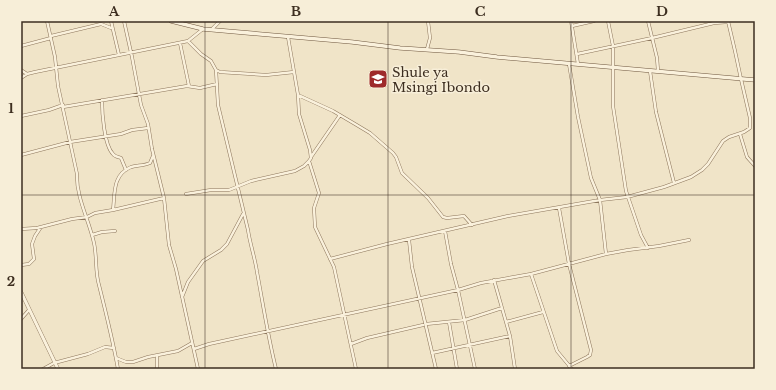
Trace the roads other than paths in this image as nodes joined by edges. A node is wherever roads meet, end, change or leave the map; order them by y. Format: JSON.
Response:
{"nodes":[{"id":1,"x":47,"y":21,"type":"edge"},
{"id":2,"x":111,"y":21,"type":"edge"},
{"id":3,"x":124,"y":21,"type":"edge"},
{"id":4,"x":170,"y":21,"type":"edge"},
{"id":5,"x":220,"y":21,"type":"edge"},
{"id":6,"x":428,"y":21,"type":"edge"},
{"id":7,"x":571,"y":21,"type":"edge"},
{"id":8,"x":594,"y":21,"type":"edge"},
{"id":9,"x":608,"y":21,"type":"edge"},
{"id":10,"x":648,"y":21,"type":"edge"},
{"id":11,"x":733,"y":21,"type":"edge"},
{"id":12,"x":180,"y":22,"type":"edge"},
{"id":13,"x":728,"y":22,"type":"edge"},
{"id":14,"x":572,"y":26,"type":"junction"},
{"id":15,"x":111,"y":28,"type":"junction"},
{"id":16,"x":203,"y":29,"type":"junction"},
{"id":17,"x":212,"y":29,"type":"junction"},
{"id":18,"x":51,"y":37,"type":"junction"},
{"id":19,"x":288,"y":37,"type":"junction"},
{"id":20,"x":652,"y":38,"type":"junction"},
{"id":21,"x":188,"y":41,"type":"junction"},
{"id":22,"x":180,"y":43,"type":"junction"},
{"id":23,"x":21,"y":46,"type":"edge"},
{"id":24,"x":613,"y":46,"type":"junction"},
{"id":25,"x":427,"y":50,"type":"junction"},
{"id":26,"x":131,"y":52,"type":"junction"},
{"id":27,"x":577,"y":54,"type":"junction"},
{"id":28,"x":119,"y":55,"type":"junction"},
{"id":29,"x":569,"y":64,"type":"junction"},
{"id":30,"x":578,"y":64,"type":"junction"},
{"id":31,"x":56,"y":68,"type":"junction"},
{"id":32,"x":613,"y":68,"type":"junction"},
{"id":33,"x":21,"y":70,"type":"edge"},
{"id":34,"x":216,"y":70,"type":"junction"},
{"id":35,"x":650,"y":71,"type":"junction"},
{"id":36,"x":658,"y":71,"type":"junction"},
{"id":37,"x":294,"y":72,"type":"junction"},
{"id":38,"x":27,"y":74,"type":"junction"},
{"id":39,"x":21,"y":78,"type":"edge"},
{"id":40,"x":741,"y":79,"type":"junction"},
{"id":41,"x":755,"y":80,"type":"edge"},
{"id":42,"x":217,"y":84,"type":"junction"},
{"id":43,"x":189,"y":86,"type":"junction"},
{"id":44,"x":139,"y":94,"type":"junction"},
{"id":45,"x":298,"y":95,"type":"junction"},
{"id":46,"x":102,"y":100,"type":"junction"},
{"id":47,"x":63,"y":106,"type":"junction"},
{"id":48,"x":340,"y":115,"type":"junction"},
{"id":49,"x":21,"y":116,"type":"edge"},
{"id":50,"x":148,"y":128,"type":"junction"},
{"id":51,"x":740,"y":134,"type":"junction"},
{"id":52,"x":106,"y":135,"type":"junction"},
{"id":53,"x":70,"y":142,"type":"junction"},
{"id":54,"x":21,"y":155,"type":"edge"},
{"id":55,"x":153,"y":156,"type":"junction"},
{"id":56,"x":311,"y":158,"type":"junction"},
{"id":57,"x":309,"y":161,"type":"junction"},
{"id":58,"x":755,"y":166,"type":"edge"},
{"id":59,"x":126,"y":170,"type":"junction"},
{"id":60,"x":674,"y":183,"type":"junction"},
{"id":61,"x":237,"y":186,"type":"junction"},
{"id":62,"x":186,"y":194,"type":"dead end"},
{"id":63,"x":627,"y":197,"type":"junction"},
{"id":64,"x":164,"y":198,"type":"junction"},
{"id":65,"x":600,"y":200,"type":"junction"},
{"id":66,"x":559,"y":208,"type":"junction"},
{"id":67,"x":114,"y":210,"type":"junction"},
{"id":68,"x":243,"y":214,"type":"junction"},
{"id":69,"x":87,"y":217,"type":"junction"},
{"id":70,"x":472,"y":225,"type":"junction"},
{"id":71,"x":41,"y":227,"type":"junction"},
{"id":72,"x":21,"y":229,"type":"edge"},
{"id":73,"x":115,"y":231,"type":"dead end"},
{"id":74,"x":445,"y":231,"type":"junction"},
{"id":75,"x":92,"y":235,"type":"junction"},
{"id":76,"x":409,"y":240,"type":"junction"},
{"id":77,"x":689,"y":240,"type":"dead end"},
{"id":78,"x":648,"y":248,"type":"junction"},
{"id":79,"x":606,"y":254,"type":"junction"},
{"id":80,"x":330,"y":259,"type":"junction"},
{"id":81,"x":569,"y":264,"type":"junction"},
{"id":82,"x":21,"y":265,"type":"edge"},
{"id":83,"x":531,"y":274,"type":"junction"},
{"id":84,"x":494,"y":280,"type":"junction"},
{"id":85,"x":458,"y":290,"type":"junction"},
{"id":86,"x":21,"y":292,"type":"edge"},
{"id":87,"x":182,"y":297,"type":"junction"},
{"id":88,"x":420,"y":299,"type":"junction"},
{"id":89,"x":502,"y":308,"type":"junction"},
{"id":90,"x":29,"y":310,"type":"junction"},
{"id":91,"x":544,"y":312,"type":"junction"},
{"id":92,"x":345,"y":314,"type":"junction"},
{"id":93,"x":21,"y":319,"type":"edge"},
{"id":94,"x":465,"y":320,"type":"junction"},
{"id":95,"x":449,"y":322,"type":"junction"},
{"id":96,"x":506,"y":322,"type":"junction"},
{"id":97,"x":425,"y":325,"type":"junction"},
{"id":98,"x":268,"y":332,"type":"junction"},
{"id":99,"x":510,"y":336,"type":"junction"},
{"id":100,"x":192,"y":343,"type":"junction"},
{"id":101,"x":350,"y":344,"type":"junction"},
{"id":102,"x":471,"y":344,"type":"junction"},
{"id":103,"x":114,"y":348,"type":"junction"},
{"id":104,"x":454,"y":348,"type":"junction"},
{"id":105,"x":194,"y":349,"type":"junction"},
{"id":106,"x":432,"y":353,"type":"junction"},
{"id":107,"x":157,"y":356,"type":"junction"},
{"id":108,"x":116,"y":358,"type":"junction"},
{"id":109,"x":54,"y":363,"type":"junction"},
{"id":110,"x":569,"y":366,"type":"junction"},
{"id":111,"x":43,"y":369,"type":"edge"},
{"id":112,"x":58,"y":369,"type":"edge"},
{"id":113,"x":118,"y":369,"type":"edge"},
{"id":114,"x":157,"y":369,"type":"edge"},
{"id":115,"x":198,"y":369,"type":"edge"},
{"id":116,"x":276,"y":369,"type":"edge"},
{"id":117,"x":356,"y":369,"type":"edge"},
{"id":118,"x":436,"y":369,"type":"edge"},
{"id":119,"x":457,"y":369,"type":"edge"},
{"id":120,"x":476,"y":369,"type":"edge"},
{"id":121,"x":515,"y":369,"type":"edge"},
{"id":122,"x":572,"y":369,"type":"edge"}],
"edges":[{"from":1,"to":18,"type":"street"},
{"from":2,"to":15,"type":"street"},
{"from":3,"to":26,"type":"street"},
{"from":4,"to":12,"type":"main road"},
{"from":5,"to":17,"type":"street"},
{"from":6,"to":25,"type":"street"},
{"from":7,"to":14,"type":"street"},
{"from":8,"to":14,"type":"street"},
{"from":9,"to":24,"type":"street"},
{"from":10,"to":20,"type":"street"},
{"from":11,"to":13,"type":"street"},
{"from":12,"to":16,"type":"main road"},
{"from":13,"to":20,"type":"street"},
{"from":13,"to":40,"type":"street"},
{"from":14,"to":27,"type":"street"},
{"from":15,"to":18,"type":"street"},
{"from":15,"to":28,"type":"street"},
{"from":16,"to":17,"type":"main road"},
{"from":16,"to":21,"type":"street"},
{"from":17,"to":19,"type":"main road"},
{"from":18,"to":23,"type":"street"},
{"from":18,"to":31,"type":"street"},
{"from":19,"to":25,"type":"main road"},
{"from":19,"to":37,"type":"street"},
{"from":20,"to":24,"type":"street"},
{"from":20,"to":36,"type":"street"},
{"from":21,"to":22,"type":"street"},
{"from":21,"to":34,"type":"street"},
{"from":22,"to":26,"type":"street"},
{"from":22,"to":43,"type":"street"},
{"from":24,"to":27,"type":"street"},
{"from":24,"to":32,"type":"street"},
{"from":25,"to":29,"type":"main road"},
{"from":26,"to":28,"type":"street"},
{"from":26,"to":44,"type":"street"},
{"from":27,"to":30,"type":"street"},
{"from":28,"to":31,"type":"street"},
{"from":29,"to":30,"type":"main road"},
{"from":29,"to":65,"type":"street"},
{"from":30,"to":32,"type":"main road"},
{"from":31,"to":38,"type":"street"},
{"from":31,"to":47,"type":"street"},
{"from":32,"to":35,"type":"main road"},
{"from":32,"to":63,"type":"street"},
{"from":33,"to":38,"type":"street"},
{"from":34,"to":37,"type":"street"},
{"from":34,"to":42,"type":"street"},
{"from":35,"to":36,"type":"main road"},
{"from":35,"to":60,"type":"street"},
{"from":36,"to":40,"type":"main road"},
{"from":37,"to":45,"type":"street"},
{"from":38,"to":39,"type":"street"},
{"from":40,"to":41,"type":"main road"},
{"from":40,"to":51,"type":"street"},
{"from":42,"to":43,"type":"street"},
{"from":42,"to":61,"type":"street"},
{"from":43,"to":44,"type":"street"},
{"from":44,"to":46,"type":"street"},
{"from":44,"to":50,"type":"street"},
{"from":45,"to":48,"type":"street"},
{"from":45,"to":56,"type":"street"},
{"from":46,"to":47,"type":"street"},
{"from":46,"to":52,"type":"street"},
{"from":47,"to":49,"type":"street"},
{"from":47,"to":53,"type":"street"},
{"from":48,"to":56,"type":"street"},
{"from":48,"to":70,"type":"street"},
{"from":50,"to":52,"type":"street"},
{"from":50,"to":55,"type":"street"},
{"from":51,"to":58,"type":"street"},
{"from":51,"to":60,"type":"street"},
{"from":52,"to":53,"type":"street"},
{"from":52,"to":59,"type":"street"},
{"from":53,"to":54,"type":"street"},
{"from":53,"to":69,"type":"street"},
{"from":55,"to":59,"type":"street"},
{"from":55,"to":64,"type":"street"},
{"from":56,"to":57,"type":"street"},
{"from":57,"to":61,"type":"street"},
{"from":57,"to":80,"type":"street"},
{"from":59,"to":67,"type":"street"},
{"from":60,"to":63,"type":"street"},
{"from":61,"to":62,"type":"street"},
{"from":61,"to":68,"type":"street"},
{"from":63,"to":65,"type":"street"},
{"from":63,"to":78,"type":"street"},
{"from":64,"to":67,"type":"street"},
{"from":64,"to":87,"type":"street"},
{"from":65,"to":66,"type":"street"},
{"from":65,"to":79,"type":"street"},
{"from":66,"to":70,"type":"street"},
{"from":66,"to":81,"type":"street"},
{"from":67,"to":69,"type":"street"},
{"from":68,"to":87,"type":"street"},
{"from":68,"to":98,"type":"street"},
{"from":69,"to":71,"type":"street"},
{"from":69,"to":75,"type":"street"},
{"from":70,"to":74,"type":"street"},
{"from":71,"to":72,"type":"street"},
{"from":71,"to":82,"type":"street"},
{"from":73,"to":75,"type":"street"},
{"from":74,"to":76,"type":"street"},
{"from":74,"to":85,"type":"street"},
{"from":75,"to":103,"type":"street"},
{"from":76,"to":80,"type":"street"},
{"from":76,"to":88,"type":"street"},
{"from":77,"to":78,"type":"street"},
{"from":78,"to":79,"type":"street"},
{"from":79,"to":81,"type":"street"},
{"from":80,"to":92,"type":"street"},
{"from":81,"to":83,"type":"street"},
{"from":81,"to":110,"type":"street"},
{"from":83,"to":84,"type":"street"},
{"from":83,"to":91,"type":"street"},
{"from":84,"to":85,"type":"street"},
{"from":84,"to":89,"type":"street"},
{"from":85,"to":88,"type":"street"},
{"from":85,"to":94,"type":"street"},
{"from":86,"to":90,"type":"street"},
{"from":87,"to":100,"type":"street"},
{"from":88,"to":92,"type":"street"},
{"from":88,"to":97,"type":"street"},
{"from":89,"to":94,"type":"street"},
{"from":89,"to":96,"type":"street"},
{"from":90,"to":93,"type":"street"},
{"from":90,"to":109,"type":"street"},
{"from":91,"to":96,"type":"street"},
{"from":91,"to":110,"type":"street"},
{"from":92,"to":98,"type":"street"},
{"from":92,"to":101,"type":"street"},
{"from":94,"to":95,"type":"street"},
{"from":94,"to":102,"type":"street"},
{"from":95,"to":97,"type":"street"},
{"from":95,"to":104,"type":"street"},
{"from":96,"to":99,"type":"street"},
{"from":97,"to":101,"type":"street"},
{"from":97,"to":106,"type":"street"},
{"from":98,"to":105,"type":"street"},
{"from":98,"to":116,"type":"street"},
{"from":99,"to":102,"type":"street"},
{"from":99,"to":121,"type":"street"},
{"from":100,"to":105,"type":"street"},
{"from":100,"to":107,"type":"street"},
{"from":101,"to":117,"type":"street"},
{"from":102,"to":104,"type":"street"},
{"from":102,"to":120,"type":"street"},
{"from":103,"to":108,"type":"street"},
{"from":103,"to":109,"type":"street"},
{"from":104,"to":106,"type":"street"},
{"from":104,"to":119,"type":"street"},
{"from":105,"to":115,"type":"street"},
{"from":106,"to":118,"type":"street"},
{"from":107,"to":108,"type":"street"},
{"from":107,"to":114,"type":"street"},
{"from":108,"to":113,"type":"street"},
{"from":109,"to":111,"type":"street"},
{"from":109,"to":112,"type":"street"},
{"from":110,"to":122,"type":"street"}]}
